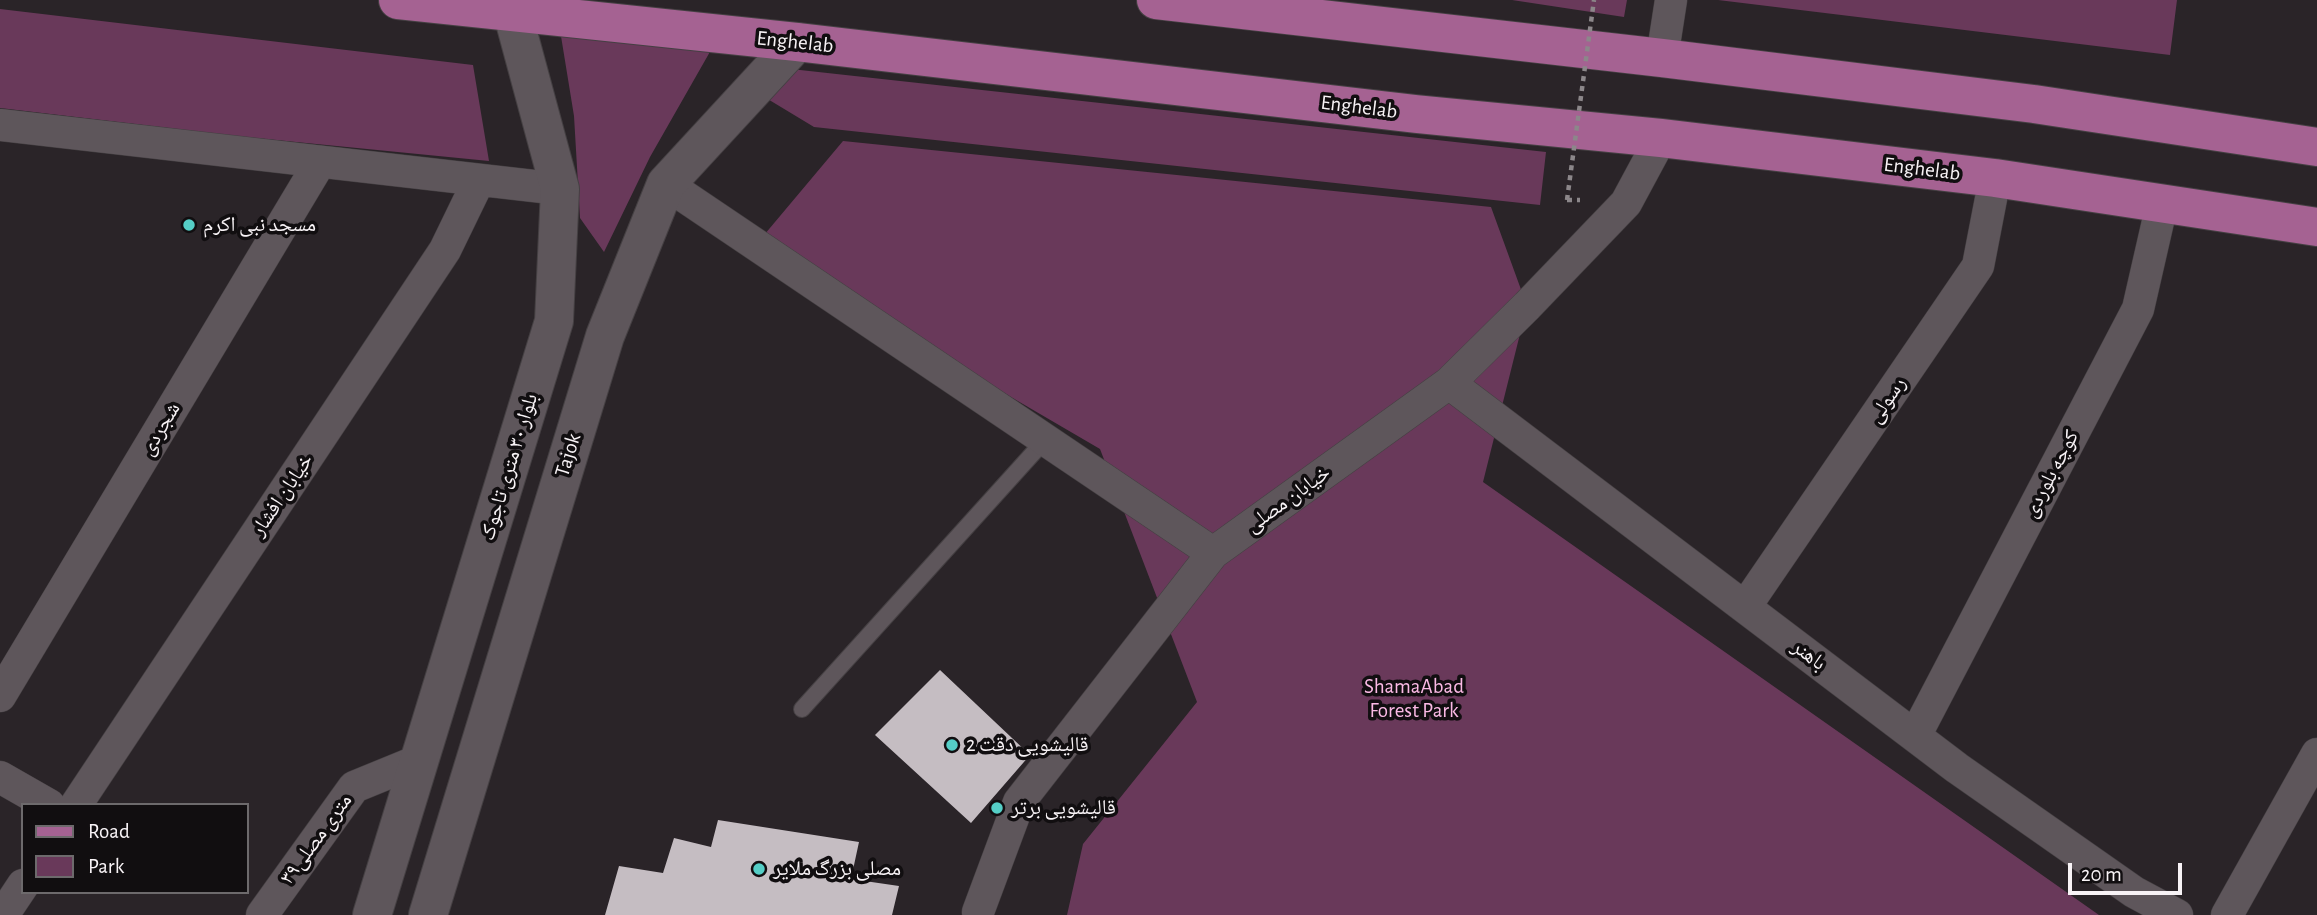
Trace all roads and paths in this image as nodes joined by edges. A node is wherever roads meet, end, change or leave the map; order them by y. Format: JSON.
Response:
{"nodes":[{"id":1,"x":398,"y":0,"type":"edge"},
{"id":2,"x":1156,"y":0,"type":"edge"},
{"id":3,"x":1594,"y":0,"type":"edge"},
{"id":4,"x":1671,"y":0,"type":"edge"},
{"id":5,"x":512,"y":11,"type":"junction"},
{"id":6,"x":797,"y":42,"type":"junction"},
{"id":7,"x":1662,"y":58,"type":"junction"},
{"id":8,"x":1,"y":127,"type":"edge"},
{"id":9,"x":1661,"y":138,"type":"junction"},
{"id":10,"x":2317,"y":147,"type":"edge"},
{"id":11,"x":320,"y":162,"type":"junction"},
{"id":12,"x":1995,"y":178,"type":"junction"},
{"id":13,"x":479,"y":180,"type":"junction"},
{"id":14,"x":666,"y":184,"type":"junction"},
{"id":15,"x":560,"y":189,"type":"junction"},
{"id":16,"x":1567,"y":200,"type":"dead end"},
{"id":17,"x":2162,"y":204,"type":"junction"},
{"id":18,"x":2317,"y":228,"type":"edge"},
{"id":19,"x":1449,"y":383,"type":"junction"},
{"id":20,"x":1045,"y":440,"type":"junction"},
{"id":21,"x":1213,"y":554,"type":"junction"},
{"id":22,"x":1745,"y":607,"type":"junction"},
{"id":23,"x":0,"y":696,"type":"edge"},
{"id":24,"x":802,"y":709,"type":"dead end"},
{"id":25,"x":1915,"y":736,"type":"junction"},
{"id":26,"x":2317,"y":754,"type":"edge"},
{"id":27,"x":420,"y":760,"type":"junction"},
{"id":28,"x":0,"y":777,"type":"edge"},
{"id":29,"x":46,"y":803,"type":"edge"},
{"id":30,"x":77,"y":803,"type":"edge"},
{"id":31,"x":21,"y":888,"type":"edge"},
{"id":32,"x":978,"y":912,"type":"dead end"},
{"id":33,"x":3,"y":915,"type":"edge"},
{"id":34,"x":262,"y":915,"type":"edge"},
{"id":35,"x":372,"y":915,"type":"edge"},
{"id":36,"x":428,"y":915,"type":"edge"},
{"id":37,"x":2177,"y":915,"type":"edge"},
{"id":38,"x":2227,"y":915,"type":"edge"}],
"edges":[{"from":1,"to":5,"type":"main road","name":"Enghelab"},
{"from":2,"to":7,"type":"main road"},
{"from":3,"to":16,"type":"path","bridge":true},
{"from":4,"to":7,"type":"street"},
{"from":5,"to":6,"type":"main road","name":"Enghelab"},
{"from":5,"to":15,"type":"main road","name":"بلوار ۳۰ متری تاجوک"},
{"from":6,"to":9,"type":"main road","name":"Enghelab"},
{"from":6,"to":14,"type":"main road","name":"Tajok"},
{"from":7,"to":10,"type":"main road"},
{"from":8,"to":11,"type":"street"},
{"from":9,"to":12,"type":"main road","name":"Enghelab"},
{"from":9,"to":19,"type":"street","name":"خیابان مصلی"},
{"from":11,"to":13,"type":"street"},
{"from":11,"to":23,"type":"street","name":"شجردی"},
{"from":12,"to":17,"type":"main road","name":"Enghelab"},
{"from":12,"to":22,"type":"street","name":"رسولی"},
{"from":13,"to":15,"type":"street"},
{"from":13,"to":30,"type":"street","name":"خیابان افشار"},
{"from":14,"to":20,"type":"street"},
{"from":14,"to":36,"type":"main road","name":"Tajok"},
{"from":15,"to":27,"type":"main road","name":"بلوار ۳۰ متری تاجوک"},
{"from":17,"to":18,"type":"main road","name":"Enghelab"},
{"from":17,"to":25,"type":"street","name":"کوچه بلوردی"},
{"from":19,"to":21,"type":"street","name":"خیابان مصلی"},
{"from":19,"to":22,"type":"street","name":"باهنر"},
{"from":20,"to":21,"type":"street"},
{"from":20,"to":24,"type":"lane"},
{"from":21,"to":32,"type":"street","name":"خیابان مصلی"},
{"from":22,"to":25,"type":"street","name":"باهنر"},
{"from":25,"to":37,"type":"street","name":"باهنر"},
{"from":26,"to":38,"type":"street"},
{"from":27,"to":34,"type":"street","name":"۳۹متری مصلی"},
{"from":27,"to":35,"type":"main road","name":"بلوار ۳۰ متری تاجوک"},
{"from":28,"to":29,"type":"street"},
{"from":31,"to":33,"type":"street"}]}
